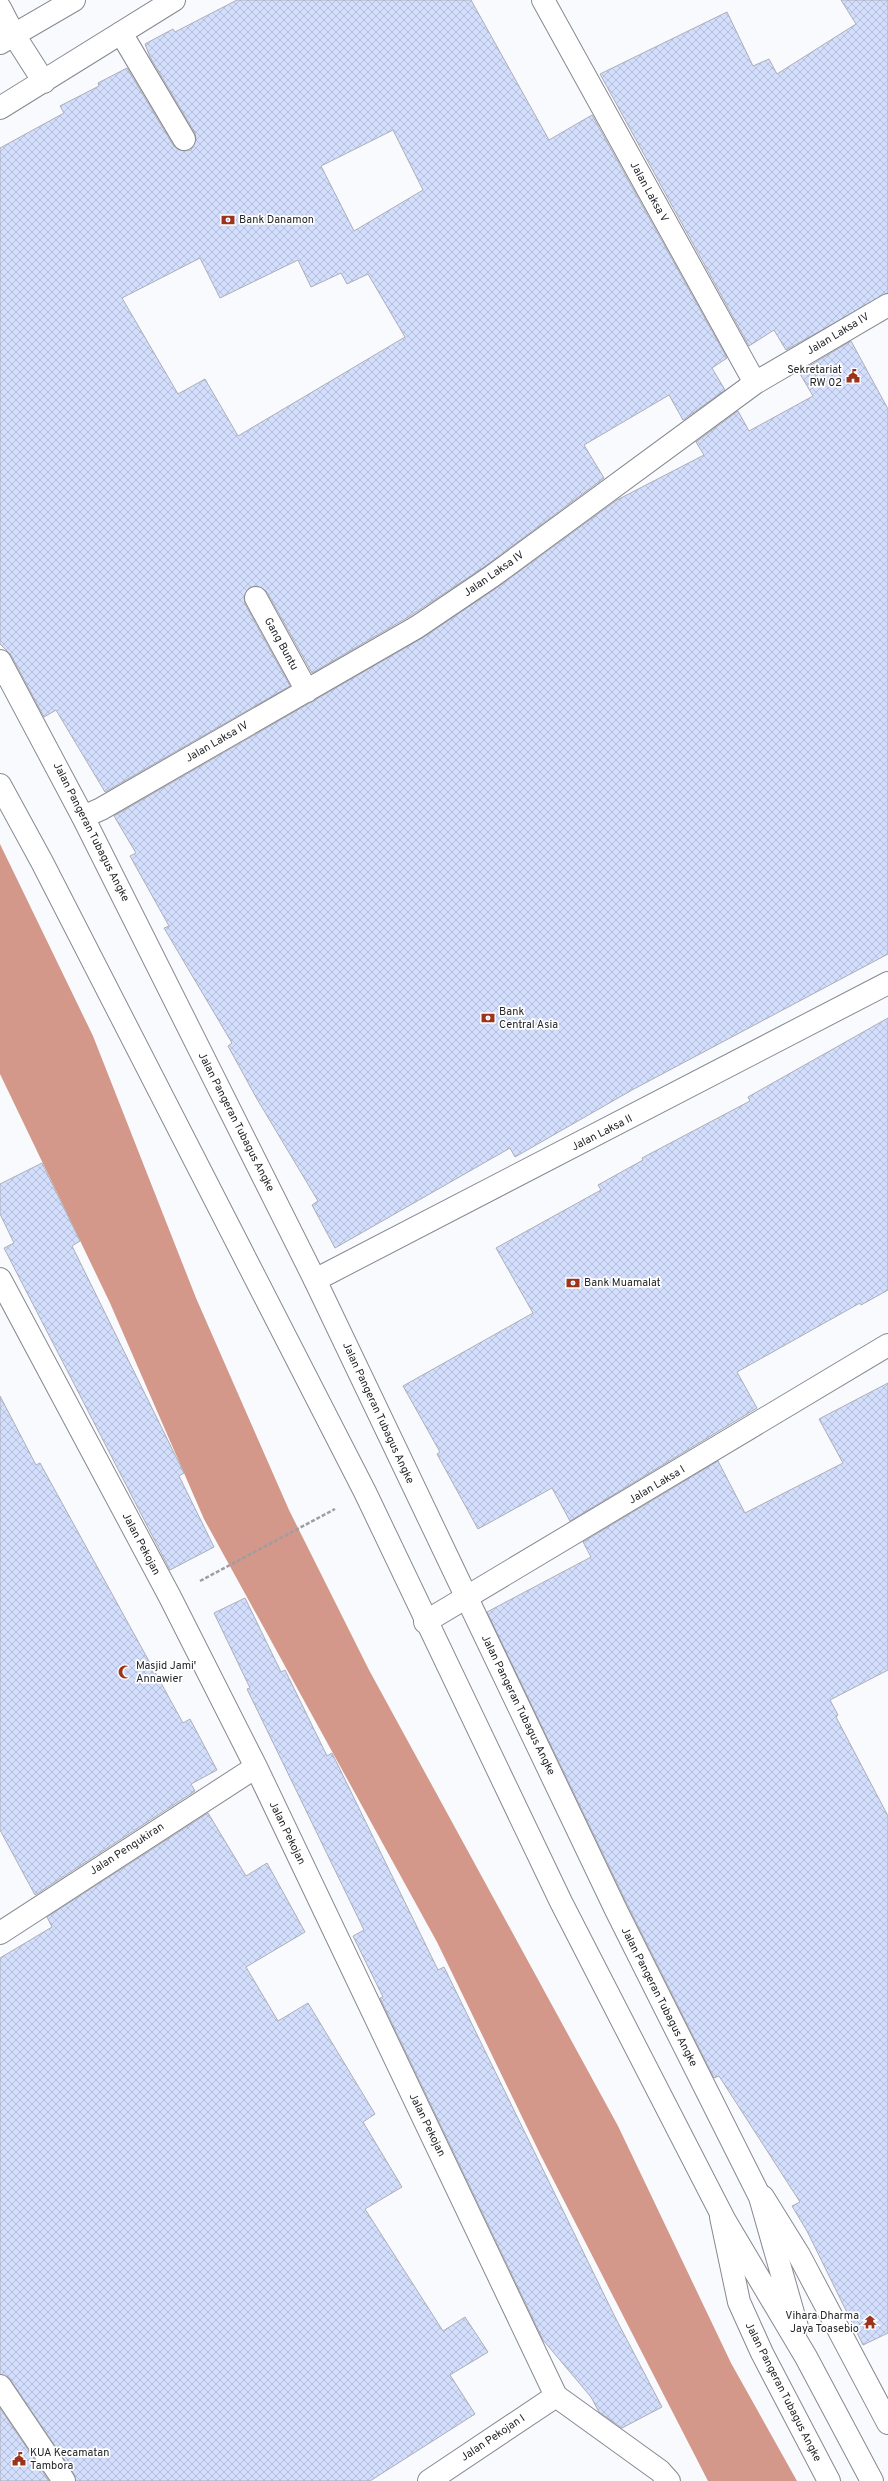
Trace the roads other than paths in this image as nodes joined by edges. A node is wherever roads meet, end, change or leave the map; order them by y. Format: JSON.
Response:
{"nodes":[{"id":1,"x":74,"y":0,"type":"edge"},
{"id":2,"x":174,"y":0,"type":"edge"},
{"id":3,"x":543,"y":0,"type":"edge"},
{"id":4,"x":0,"y":8,"type":"edge"},
{"id":5,"x":121,"y":33,"type":"junction"},
{"id":6,"x":7,"y":39,"type":"edge"},
{"id":7,"x":44,"y":82,"type":"junction"},
{"id":8,"x":0,"y":108,"type":"edge"},
{"id":9,"x":184,"y":139,"type":"dead end"},
{"id":10,"x":886,"y":311,"type":"edge"},
{"id":11,"x":755,"y":383,"type":"junction"},
{"id":12,"x":256,"y":598,"type":"dead end"},
{"id":13,"x":0,"y":661,"type":"edge"},
{"id":14,"x":307,"y":691,"type":"junction"},
{"id":15,"x":0,"y":785,"type":"edge"},
{"id":16,"x":83,"y":817,"type":"junction"},
{"id":17,"x":888,"y":983,"type":"edge"},
{"id":18,"x":0,"y":1279,"type":"edge"},
{"id":19,"x":315,"y":1280,"type":"junction"},
{"id":20,"x":888,"y":1346,"type":"edge"},
{"id":21,"x":466,"y":1596,"type":"junction"},
{"id":22,"x":425,"y":1622,"type":"junction"},
{"id":23,"x":256,"y":1767,"type":"junction"},
{"id":24,"x":0,"y":1933,"type":"edge"},
{"id":25,"x":746,"y":2170,"type":"junction"},
{"id":26,"x":722,"y":2214,"type":"junction"},
{"id":27,"x":806,"y":2357,"type":"junction"},
{"id":28,"x":0,"y":2386,"type":"edge"},
{"id":29,"x":556,"y":2396,"type":"junction"},
{"id":30,"x":888,"y":2423,"type":"edge"},
{"id":31,"x":64,"y":2481,"type":"edge"},
{"id":32,"x":429,"y":2481,"type":"edge"},
{"id":33,"x":669,"y":2481,"type":"edge"},
{"id":34,"x":829,"y":2481,"type":"edge"},
{"id":35,"x":872,"y":2481,"type":"edge"}],
"edges":[{"from":1,"to":6,"type":"street"},
{"from":2,"to":5,"type":"street"},
{"from":3,"to":11,"type":"street","name":"Jalan Laksa V"},
{"from":4,"to":6,"type":"street"},
{"from":5,"to":7,"type":"street"},
{"from":5,"to":9,"type":"street"},
{"from":6,"to":7,"type":"street"},
{"from":7,"to":8,"type":"street"},
{"from":10,"to":11,"type":"street","name":"Jalan Laksa IV"},
{"from":11,"to":14,"type":"street","name":"Jalan Laksa IV"},
{"from":12,"to":14,"type":"street","name":"Gang Buntu"},
{"from":13,"to":16,"type":"street","name":"Jalan Pangeran Tubagus Angke"},
{"from":14,"to":16,"type":"street","name":"Jalan Laksa IV"},
{"from":15,"to":22,"type":"street","name":"Jalan Pangeran Tubagus Angke"},
{"from":16,"to":19,"type":"street","name":"Jalan Pangeran Tubagus Angke"},
{"from":17,"to":19,"type":"street","name":"Jalan Laksa II"},
{"from":18,"to":23,"type":"street","name":"Jalan Pekojan"},
{"from":19,"to":21,"type":"street","name":"Jalan Pangeran Tubagus Angke"},
{"from":20,"to":21,"type":"street","name":"Jalan Laksa I"},
{"from":21,"to":22,"type":"street","name":"Jalan Laksa I"},
{"from":21,"to":25,"type":"street","name":"Jalan Pangeran Tubagus Angke"},
{"from":22,"to":26,"type":"street","name":"Jalan Pangeran Tubagus Angke"},
{"from":23,"to":24,"type":"street","name":"Jalan Pengukiran"},
{"from":23,"to":29,"type":"street","name":"Jalan Pekojan"},
{"from":25,"to":27,"type":"street","name":"Jalan Pangeran Tubagus Angke"},
{"from":25,"to":30,"type":"street","name":"Jalan Pangeran Tubagus Angke"},
{"from":26,"to":27,"type":"street","name":"Jalan Pangeran Tubagus Angke"},
{"from":26,"to":34,"type":"street","name":"Jalan Pangeran Tubagus Angke"},
{"from":27,"to":35,"type":"street","name":"Jalan Pangeran Tubagus Angke"},
{"from":28,"to":31,"type":"street"},
{"from":29,"to":32,"type":"street","name":"Jalan Pekojan I"},
{"from":29,"to":33,"type":"street"}]}
